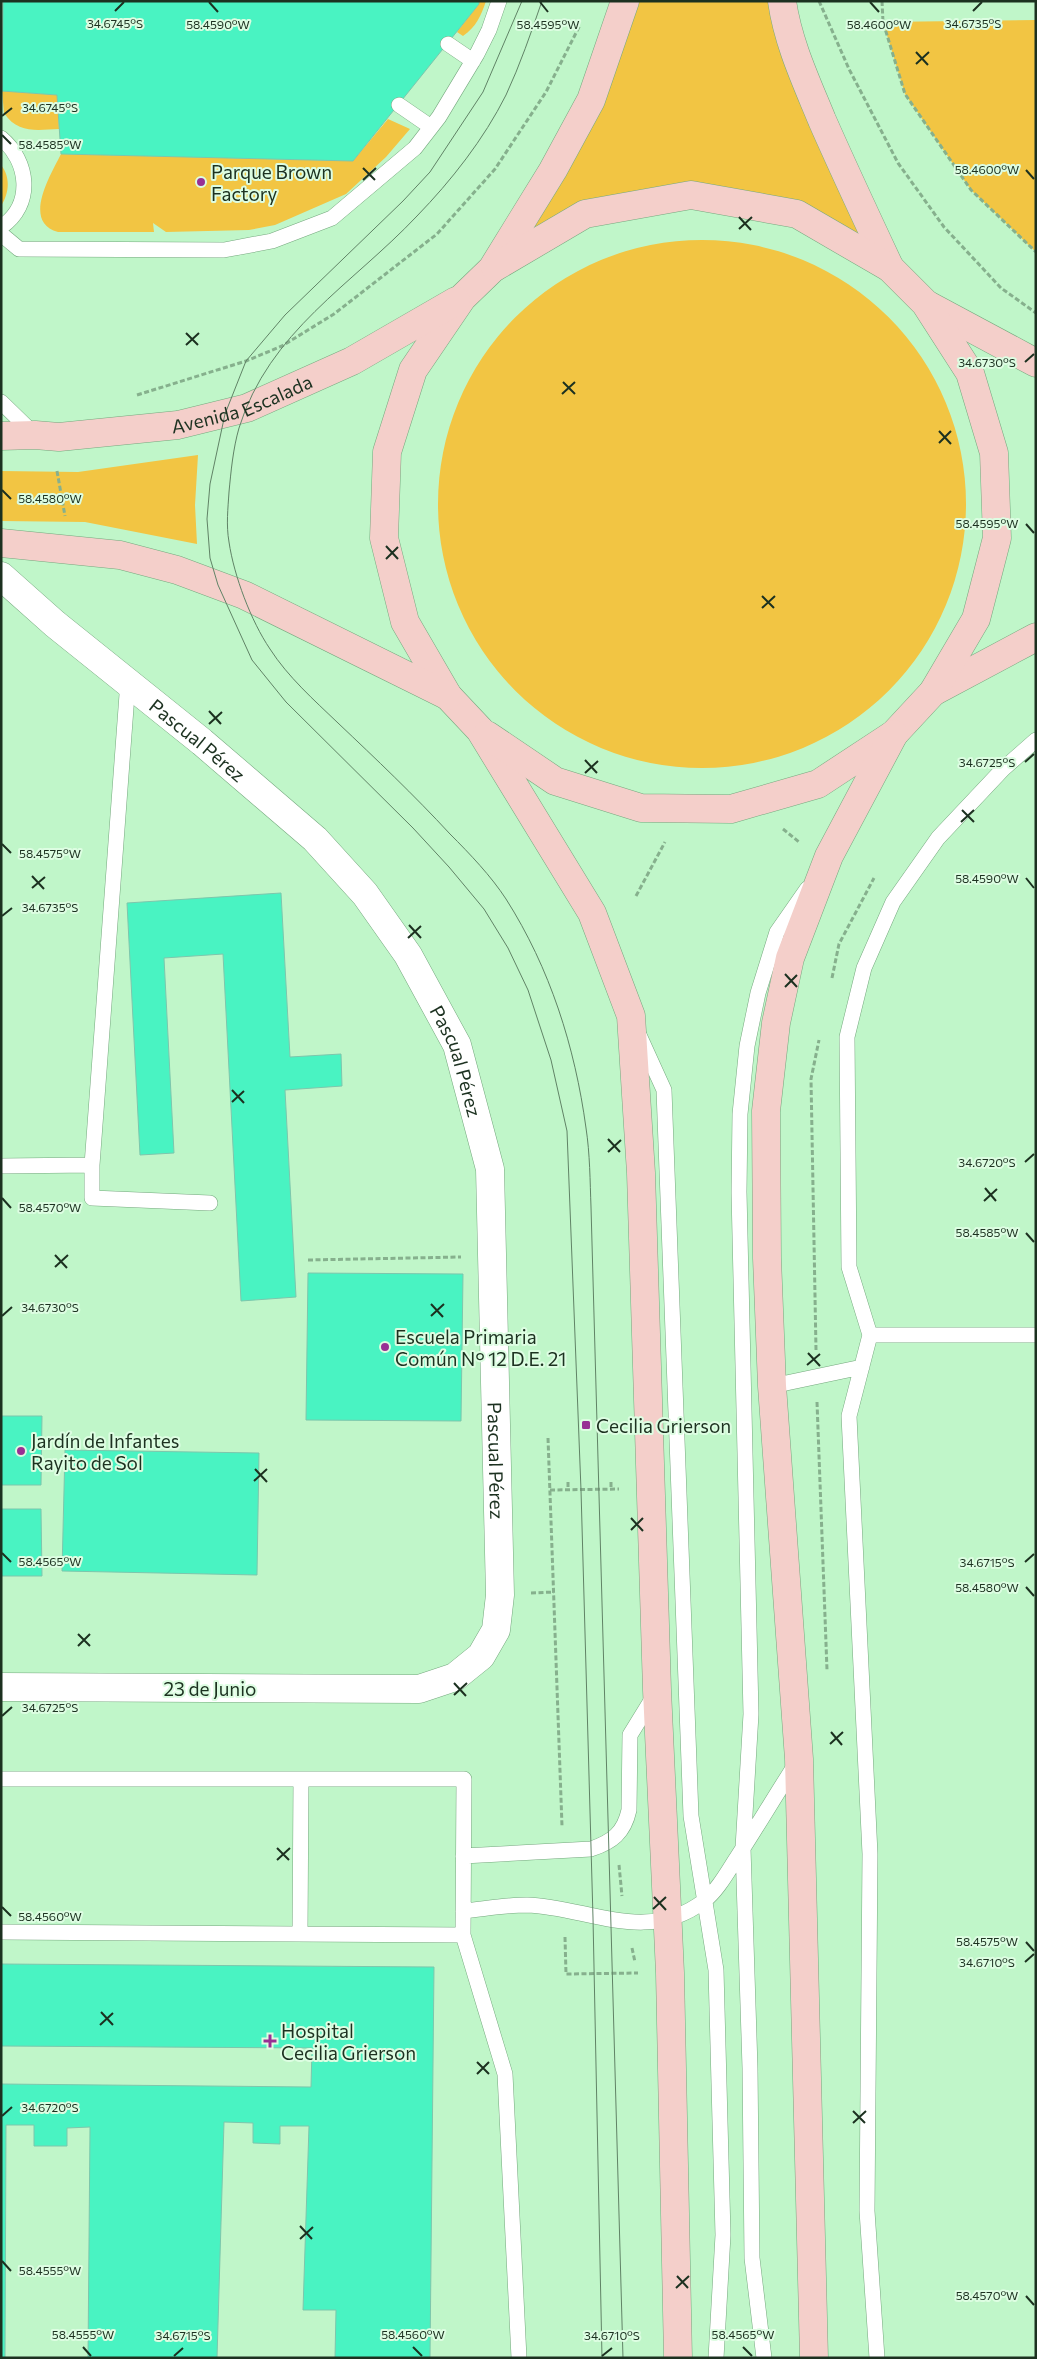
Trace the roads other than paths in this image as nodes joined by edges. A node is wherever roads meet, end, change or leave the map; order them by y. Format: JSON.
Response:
{"nodes":[{"id":1,"x":499,"y":1,"type":"edge"},
{"id":2,"x":625,"y":1,"type":"edge"},
{"id":3,"x":782,"y":1,"type":"edge"},
{"id":4,"x":448,"y":44,"type":"dead end"},
{"id":5,"x":473,"y":61,"type":"junction"},
{"id":6,"x":399,"y":106,"type":"dead end"},
{"id":7,"x":431,"y":127,"type":"junction"},
{"id":8,"x":1,"y":138,"type":"edge"},
{"id":9,"x":1,"y":227,"type":"edge"},
{"id":10,"x":1,"y":234,"type":"edge"},
{"id":11,"x":890,"y":268,"type":"junction"},
{"id":12,"x":492,"y":269,"type":"junction"},
{"id":13,"x":462,"y":298,"type":"junction"},
{"id":14,"x":924,"y":303,"type":"junction"},
{"id":15,"x":1036,"y":363,"type":"edge"},
{"id":16,"x":1,"y":402,"type":"edge"},
{"id":17,"x":36,"y":435,"type":"junction"},
{"id":18,"x":1,"y":436,"type":"edge"},
{"id":19,"x":1,"y":543,"type":"edge"},
{"id":20,"x":1,"y":576,"type":"edge"},
{"id":21,"x":1036,"y":638,"type":"edge"},
{"id":22,"x":128,"y":681,"type":"junction"},
{"id":23,"x":933,"y":692,"type":"junction"},
{"id":24,"x":448,"y":696,"type":"junction"},
{"id":25,"x":480,"y":730,"type":"junction"},
{"id":26,"x":894,"y":734,"type":"junction"},
{"id":27,"x":1036,"y":740,"type":"edge"},
{"id":28,"x":829,"y":856,"type":"junction"},
{"id":29,"x":631,"y":1016,"type":"junction"},
{"id":30,"x":92,"y":1165,"type":"junction"},
{"id":31,"x":1,"y":1166,"type":"edge"},
{"id":32,"x":210,"y":1203,"type":"dead end"},
{"id":33,"x":870,"y":1335,"type":"junction"},
{"id":34,"x":1036,"y":1335,"type":"edge"},
{"id":35,"x":862,"y":1367,"type":"junction"},
{"id":36,"x":772,"y":1386,"type":"junction"},
{"id":37,"x":1,"y":1687,"type":"edge"},
{"id":38,"x":420,"y":1689,"type":"joint"},
{"id":39,"x":657,"y":1690,"type":"junction"},
{"id":40,"x":799,"y":1759,"type":"junction"},
{"id":41,"x":1,"y":1779,"type":"edge"},
{"id":42,"x":301,"y":1779,"type":"junction"},
{"id":43,"x":743,"y":1848,"type":"junction"},
{"id":44,"x":464,"y":1856,"type":"junction"},
{"id":45,"x":705,"y":1900,"type":"junction"},
{"id":46,"x":463,"y":1910,"type":"junction"},
{"id":47,"x":668,"y":1919,"type":"junction"},
{"id":48,"x":1,"y":1932,"type":"edge"},
{"id":49,"x":300,"y":1934,"type":"junction"},
{"id":50,"x":463,"y":1935,"type":"junction"},
{"id":51,"x":519,"y":2358,"type":"edge"},
{"id":52,"x":678,"y":2358,"type":"edge"},
{"id":53,"x":716,"y":2358,"type":"edge"},
{"id":54,"x":764,"y":2358,"type":"edge"},
{"id":55,"x":814,"y":2358,"type":"edge"},
{"id":56,"x":877,"y":2358,"type":"edge"}],
"edges":[{"from":1,"to":5,"type":"lane"},
{"from":2,"to":12,"type":"main road"},
{"from":3,"to":11,"type":"main road"},
{"from":4,"to":5,"type":"lane"},
{"from":5,"to":7,"type":"lane"},
{"from":6,"to":7,"type":"lane"},
{"from":7,"to":10,"type":"lane"},
{"from":8,"to":9,"type":"lane"},
{"from":11,"to":12,"type":"main road"},
{"from":11,"to":14,"type":"main road"},
{"from":12,"to":13,"type":"main road"},
{"from":13,"to":17,"type":"main road","name":"Avenida Escalada"},
{"from":13,"to":24,"type":"main road"},
{"from":14,"to":15,"type":"main road"},
{"from":14,"to":23,"type":"main road"},
{"from":16,"to":17,"type":"lane"},
{"from":17,"to":18,"type":"main road","name":"Avenida Escalada"},
{"from":19,"to":24,"type":"main road"},
{"from":20,"to":22,"type":"street","name":"Pascual Pérez"},
{"from":21,"to":23,"type":"main road"},
{"from":22,"to":30,"type":"lane"},
{"from":22,"to":38,"type":"street","name":"Pascual Pérez"},
{"from":23,"to":26,"type":"main road"},
{"from":24,"to":25,"type":"main road"},
{"from":25,"to":26,"type":"main road"},
{"from":25,"to":29,"type":"main road"},
{"from":26,"to":28,"type":"main road"},
{"from":27,"to":33,"type":"lane"},
{"from":28,"to":36,"type":"main road"},
{"from":28,"to":43,"type":"lane"},
{"from":29,"to":39,"type":"main road"},
{"from":29,"to":45,"type":"lane"},
{"from":30,"to":31,"type":"lane"},
{"from":30,"to":32,"type":"lane"},
{"from":33,"to":34,"type":"lane"},
{"from":33,"to":35,"type":"lane"},
{"from":35,"to":36,"type":"lane"},
{"from":35,"to":56,"type":"lane"},
{"from":36,"to":40,"type":"main road"},
{"from":37,"to":38,"type":"street","name":"23 de Junio"},
{"from":39,"to":44,"type":"lane"},
{"from":39,"to":47,"type":"main road"},
{"from":40,"to":43,"type":"lane"},
{"from":40,"to":55,"type":"main road"},
{"from":41,"to":42,"type":"lane"},
{"from":42,"to":44,"type":"lane"},
{"from":42,"to":49,"type":"lane"},
{"from":43,"to":45,"type":"lane"},
{"from":43,"to":54,"type":"lane"},
{"from":44,"to":46,"type":"lane"},
{"from":45,"to":47,"type":"lane"},
{"from":45,"to":53,"type":"lane"},
{"from":46,"to":47,"type":"lane"},
{"from":46,"to":50,"type":"lane"},
{"from":47,"to":52,"type":"main road"},
{"from":48,"to":49,"type":"lane"},
{"from":49,"to":50,"type":"lane"},
{"from":50,"to":51,"type":"lane"}]}
